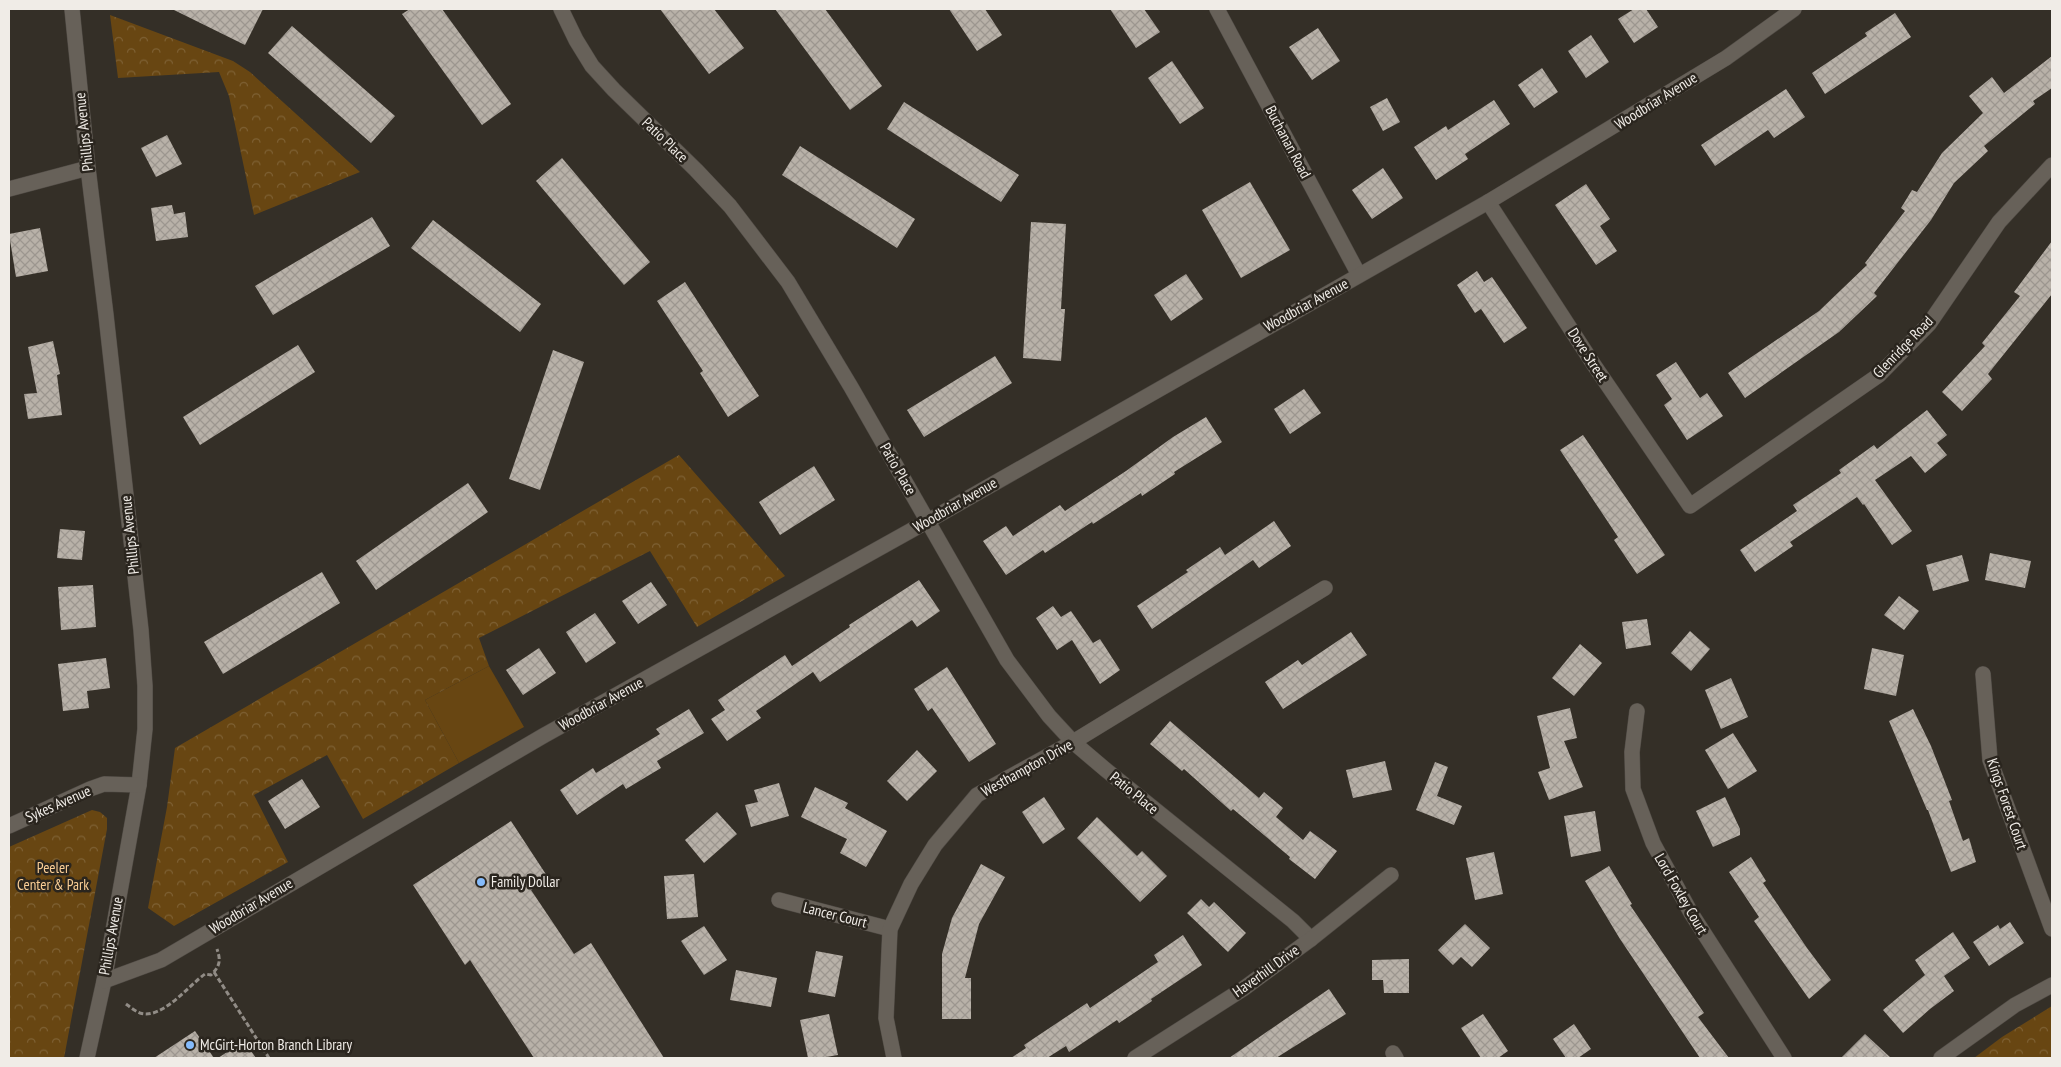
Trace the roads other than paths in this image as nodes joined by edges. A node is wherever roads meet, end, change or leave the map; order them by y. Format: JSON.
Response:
{"nodes":[{"id":1,"x":72,"y":9,"type":"edge"},
{"id":2,"x":561,"y":9,"type":"edge"},
{"id":3,"x":1216,"y":9,"type":"edge"},
{"id":4,"x":1794,"y":9,"type":"edge"},
{"id":5,"x":2052,"y":165,"type":"edge"},
{"id":6,"x":88,"y":168,"type":"junction"},
{"id":7,"x":9,"y":189,"type":"edge"},
{"id":8,"x":1488,"y":202,"type":"junction"},
{"id":9,"x":1359,"y":275,"type":"junction"},
{"id":10,"x":1690,"y":506,"type":"joint"},
{"id":11,"x":928,"y":521,"type":"junction"},
{"id":12,"x":1325,"y":588,"type":"dead end"},
{"id":13,"x":1983,"y":674,"type":"dead end"},
{"id":14,"x":1637,"y":711,"type":"dead end"},
{"id":15,"x":1073,"y":742,"type":"junction"},
{"id":16,"x":138,"y":785,"type":"junction"},
{"id":17,"x":9,"y":826,"type":"edge"},
{"id":18,"x":1391,"y":875,"type":"dead end"},
{"id":19,"x":779,"y":900,"type":"dead end"},
{"id":20,"x":890,"y":929,"type":"junction"},
{"id":21,"x":2052,"y":929,"type":"edge"},
{"id":22,"x":1311,"y":939,"type":"junction"},
{"id":23,"x":104,"y":981,"type":"junction"},
{"id":24,"x":2052,"y":985,"type":"edge"},
{"id":25,"x":87,"y":1058,"type":"edge"},
{"id":26,"x":894,"y":1058,"type":"edge"},
{"id":27,"x":1135,"y":1058,"type":"edge"},
{"id":28,"x":1784,"y":1058,"type":"edge"},
{"id":29,"x":1941,"y":1058,"type":"edge"}],
"edges":[{"from":1,"to":6,"type":"street","name":"Phillips Avenue"},
{"from":2,"to":11,"type":"street","name":"Patio Place"},
{"from":3,"to":9,"type":"street","name":"Buchanan Road"},
{"from":4,"to":8,"type":"street","name":"Woodbriar Avenue"},
{"from":5,"to":10,"type":"street","name":"Glenridge Road"},
{"from":6,"to":7,"type":"street"},
{"from":6,"to":16,"type":"street","name":"Phillips Avenue"},
{"from":8,"to":9,"type":"street","name":"Woodbriar Avenue"},
{"from":8,"to":10,"type":"street","name":"Dove Street"},
{"from":9,"to":11,"type":"street","name":"Woodbriar Avenue"},
{"from":11,"to":15,"type":"street","name":"Patio Place"},
{"from":11,"to":23,"type":"street","name":"Woodbriar Avenue"},
{"from":12,"to":15,"type":"street","name":"Westhampton Drive"},
{"from":13,"to":21,"type":"street","name":"Kings Forest Court"},
{"from":14,"to":28,"type":"street","name":"Lord Foxley Court"},
{"from":15,"to":20,"type":"street","name":"Westhampton Drive"},
{"from":15,"to":22,"type":"street","name":"Patio Place"},
{"from":16,"to":17,"type":"street","name":"Sykes Avenue"},
{"from":16,"to":23,"type":"street","name":"Phillips Avenue"},
{"from":18,"to":22,"type":"street","name":"Haverhill Drive"},
{"from":19,"to":20,"type":"street","name":"Lancer Court"},
{"from":20,"to":26,"type":"street","name":"Westhampton Drive"},
{"from":22,"to":27,"type":"street","name":"Haverhill Drive"},
{"from":23,"to":25,"type":"street","name":"Phillips Avenue"},
{"from":24,"to":29,"type":"street"}]}
